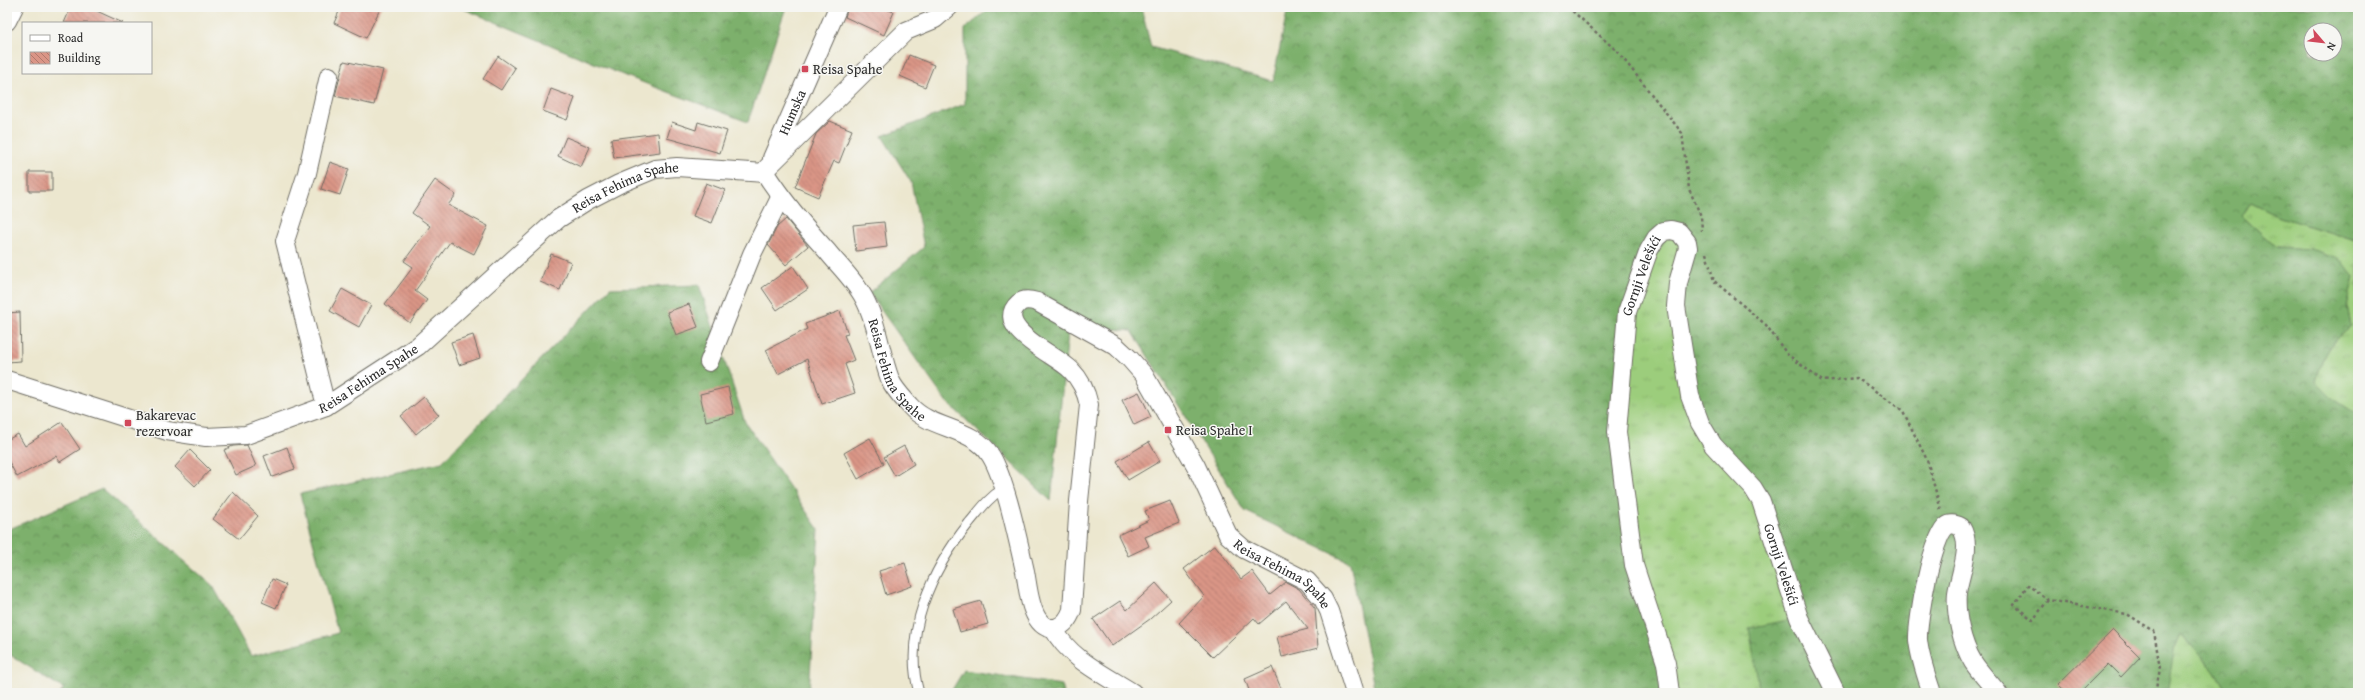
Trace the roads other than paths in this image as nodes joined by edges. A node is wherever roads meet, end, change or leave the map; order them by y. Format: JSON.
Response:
{"nodes":[{"id":1,"x":14,"y":7,"type":"edge"},
{"id":2,"x":838,"y":7,"type":"edge"},
{"id":3,"x":949,"y":7,"type":"edge"},
{"id":4,"x":7,"y":20,"type":"edge"},
{"id":5,"x":329,"y":76,"type":"dead end"},
{"id":6,"x":766,"y":171,"type":"junction"},
{"id":7,"x":780,"y":198,"type":"junction"},
{"id":8,"x":709,"y":362,"type":"dead end"},
{"id":9,"x":7,"y":380,"type":"edge"},
{"id":10,"x":326,"y":406,"type":"junction"},
{"id":11,"x":1003,"y":489,"type":"junction"},
{"id":12,"x":1053,"y":628,"type":"junction"},
{"id":13,"x":919,"y":693,"type":"edge"},
{"id":14,"x":1133,"y":693,"type":"edge"},
{"id":15,"x":1355,"y":693,"type":"edge"},
{"id":16,"x":1670,"y":693,"type":"edge"},
{"id":17,"x":1836,"y":693,"type":"edge"},
{"id":18,"x":1932,"y":693,"type":"edge"},
{"id":19,"x":1998,"y":693,"type":"edge"}],
"edges":[{"from":1,"to":4,"type":"street"},
{"from":2,"to":6,"type":"street","name":"Humska"},
{"from":3,"to":6,"type":"street"},
{"from":5,"to":10,"type":"street"},
{"from":6,"to":7,"type":"street","name":"Reisa Fehima Spahe"},
{"from":6,"to":10,"type":"street","name":"Reisa Fehima Spahe"},
{"from":7,"to":8,"type":"street"},
{"from":7,"to":11,"type":"street","name":"Reisa Fehima Spahe"},
{"from":9,"to":10,"type":"street","name":"Reisa Fehima Spahe"},
{"from":11,"to":12,"type":"street","name":"Reisa Fehima Spahe"},
{"from":11,"to":13,"type":"lane"},
{"from":12,"to":14,"type":"street","name":"Reisa Fehima Spahe"},
{"from":12,"to":15,"type":"street","name":"Reisa Fehima Spahe"},
{"from":16,"to":17,"type":"street","name":"Gornji Velešići"},
{"from":18,"to":19,"type":"street"}]}
